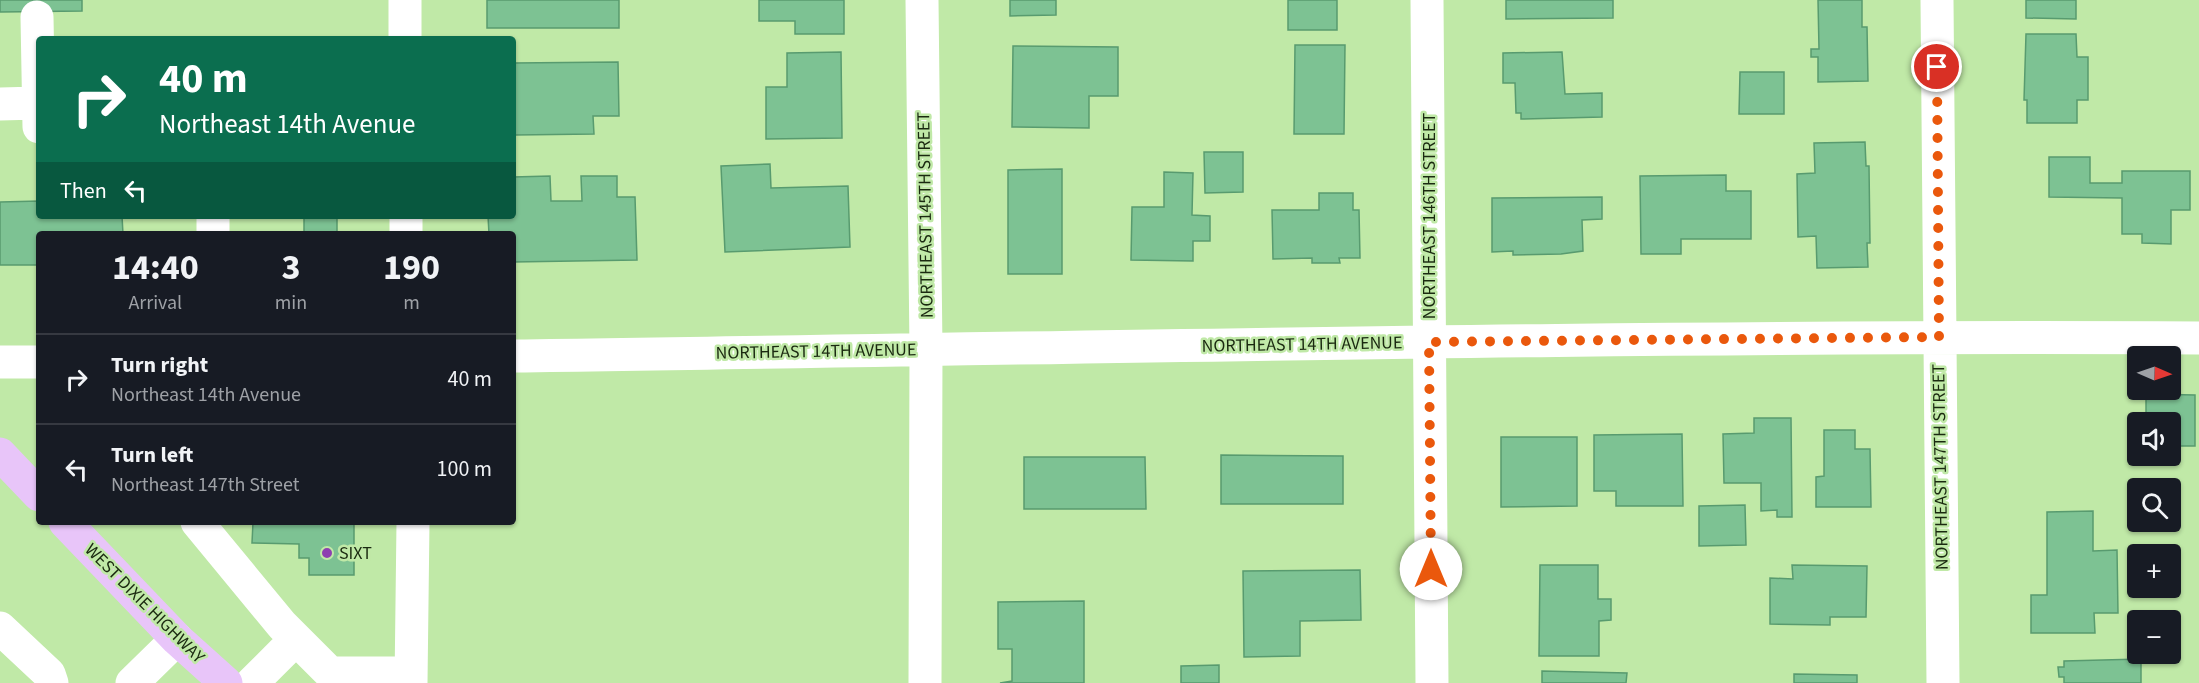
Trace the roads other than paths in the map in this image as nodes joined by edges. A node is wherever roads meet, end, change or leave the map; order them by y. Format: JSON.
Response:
{"nodes":[{"id":1,"x":405,"y":0,"type":"edge"},
{"id":2,"x":922,"y":0,"type":"edge"},
{"id":3,"x":1427,"y":0,"type":"edge"},
{"id":4,"x":1937,"y":0,"type":"edge"},
{"id":5,"x":38,"y":17,"type":"dead end"},
{"id":6,"x":38,"y":36,"type":"edge"},
{"id":7,"x":405,"y":36,"type":"edge"},
{"id":8,"x":36,"y":102,"type":"edge"},
{"id":9,"x":0,"y":104,"type":"edge"},
{"id":10,"x":1939,"y":337,"type":"junction"},
{"id":11,"x":2199,"y":338,"type":"edge"},
{"id":12,"x":1429,"y":342,"type":"junction"},
{"id":13,"x":926,"y":350,"type":"junction"},
{"id":14,"x":516,"y":356,"type":"edge"},
{"id":15,"x":0,"y":362,"type":"edge"},
{"id":16,"x":36,"y":362,"type":"edge"},
{"id":17,"x":0,"y":454,"type":"edge"},
{"id":18,"x":36,"y":492,"type":"edge"},
{"id":19,"x":68,"y":525,"type":"edge"},
{"id":20,"x":199,"y":525,"type":"edge"},
{"id":21,"x":413,"y":525,"type":"edge"},
{"id":22,"x":0,"y":628,"type":"edge"},
{"id":23,"x":177,"y":639,"type":"junction"},
{"id":24,"x":296,"y":639,"type":"junction"},
{"id":25,"x":411,"y":678,"type":"edge"},
{"id":26,"x":52,"y":683,"type":"edge"},
{"id":27,"x":132,"y":683,"type":"edge"},
{"id":28,"x":226,"y":683,"type":"edge"},
{"id":29,"x":252,"y":683,"type":"edge"},
{"id":30,"x":925,"y":683,"type":"edge"},
{"id":31,"x":1432,"y":683,"type":"edge"},
{"id":32,"x":1943,"y":683,"type":"edge"}],
"edges":[{"from":1,"to":7,"type":"street"},
{"from":2,"to":13,"type":"street","name":"NORTHEAST 145TH STREET"},
{"from":3,"to":12,"type":"street","name":"NORTHEAST 146TH STREET"},
{"from":4,"to":10,"type":"street","name":"NORTHEAST 147TH STREET"},
{"from":5,"to":6,"type":"street"},
{"from":8,"to":9,"type":"street"},
{"from":10,"to":11,"type":"street","name":"NORTHEAST 14TH AVENUE"},
{"from":10,"to":12,"type":"street","name":"NORTHEAST 14TH AVENUE"},
{"from":10,"to":32,"type":"street","name":"NORTHEAST 147TH STREET"},
{"from":12,"to":13,"type":"street","name":"NORTHEAST 14TH AVENUE"},
{"from":12,"to":31,"type":"street","name":"NORTHEAST 146TH STREET"},
{"from":13,"to":14,"type":"street","name":"NORTHEAST 14TH AVENUE"},
{"from":13,"to":30,"type":"street","name":"NORTHEAST 145TH STREET"},
{"from":15,"to":16,"type":"street"},
{"from":17,"to":18,"type":"main road"},
{"from":19,"to":23,"type":"main road","name":"WEST DIXIE HIGHWAY"},
{"from":20,"to":24,"type":"street"},
{"from":21,"to":25,"type":"street"},
{"from":22,"to":26,"type":"street"},
{"from":23,"to":27,"type":"street"},
{"from":23,"to":28,"type":"main road","name":"WEST DIXIE HIGHWAY"},
{"from":24,"to":25,"type":"street"},
{"from":24,"to":29,"type":"street"}]}
